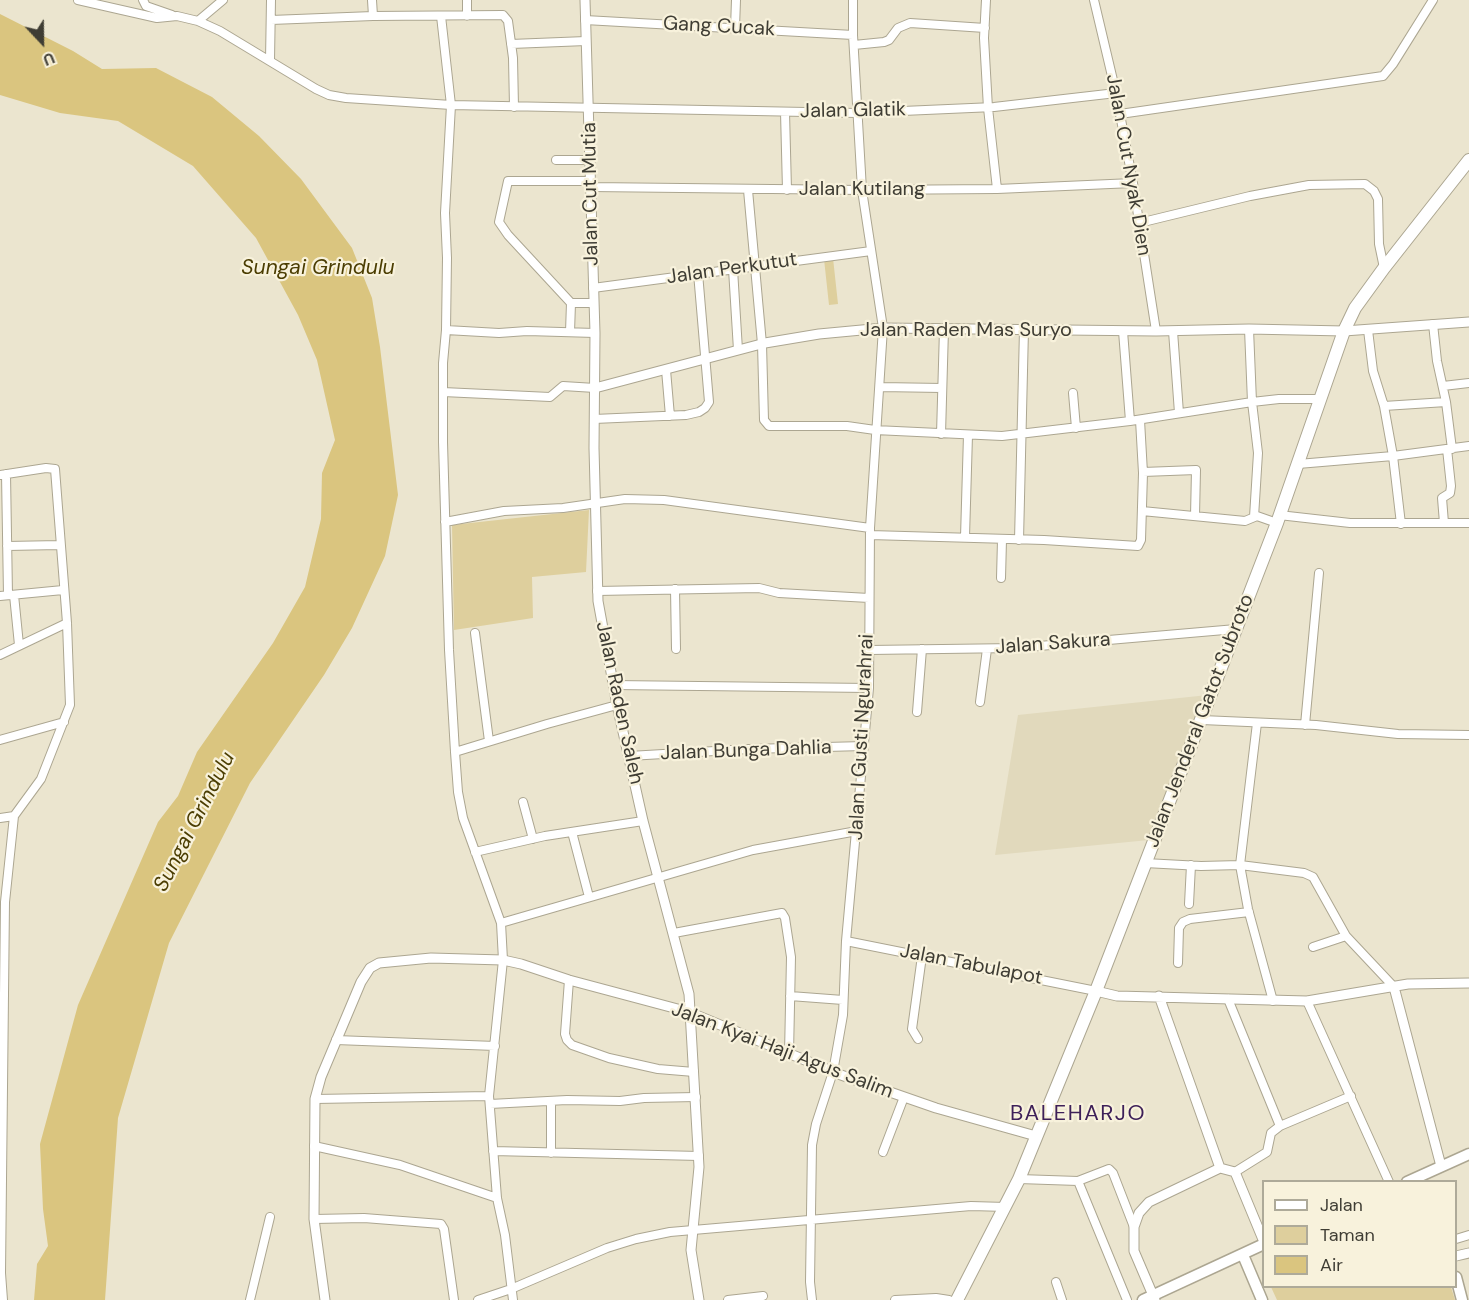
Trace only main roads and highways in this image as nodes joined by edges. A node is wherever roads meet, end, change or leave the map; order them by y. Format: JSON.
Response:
{"nodes":[{"id":1,"x":1469,"y":160,"type":"edge"},
{"id":2,"x":1469,"y":1154,"type":"edge"},
{"id":3,"x":1424,"y":1178,"type":"edge"},
{"id":4,"x":1262,"y":1244,"type":"edge"},
{"id":5,"x":1243,"y":1255,"type":"junction"},
{"id":6,"x":1457,"y":1284,"type":"edge"},
{"id":7,"x":1150,"y":1299,"type":"edge"},
{"id":8,"x":957,"y":1300,"type":"edge"},
{"id":9,"x":1263,"y":1300,"type":"edge"},
{"id":10,"x":1462,"y":1300,"type":"edge"}],
"edges":[{"from":1,"to":8,"type":"highway","name":"Jalan Jenderal Gatot Subroto"},
{"from":2,"to":3,"type":"main road"},
{"from":4,"to":5,"type":"main road"},
{"from":5,"to":7,"type":"main road"},
{"from":5,"to":9,"type":"main road"},
{"from":6,"to":10,"type":"main road"}]}
